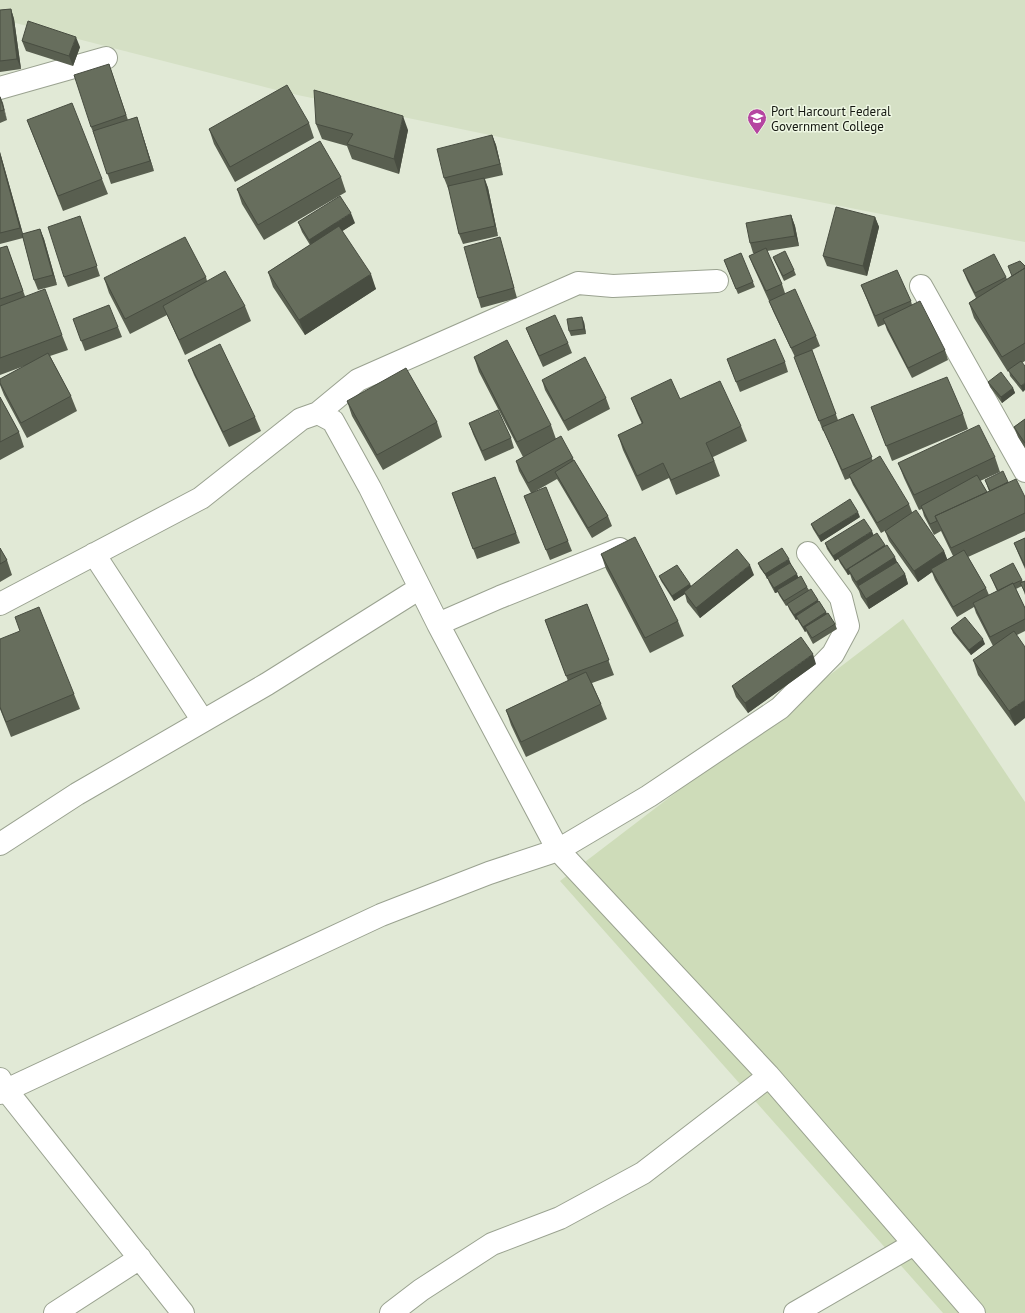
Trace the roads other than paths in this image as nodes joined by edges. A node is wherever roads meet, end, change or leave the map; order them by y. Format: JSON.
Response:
{"nodes":[{"id":1,"x":106,"y":58,"type":"dead end"},
{"id":2,"x":0,"y":88,"type":"edge"},
{"id":3,"x":717,"y":281,"type":"dead end"},
{"id":4,"x":921,"y":286,"type":"dead end"},
{"id":5,"x":318,"y":413,"type":"junction"},
{"id":6,"x":1025,"y":470,"type":"edge"},
{"id":7,"x":620,"y":549,"type":"edge"},
{"id":8,"x":808,"y":553,"type":"dead end"},
{"id":9,"x":94,"y":554,"type":"junction"},
{"id":10,"x":420,"y":588,"type":"junction"},
{"id":11,"x":0,"y":604,"type":"edge"},
{"id":12,"x":438,"y":624,"type":"junction"},
{"id":13,"x":203,"y":721,"type":"junction"},
{"id":14,"x":0,"y":844,"type":"edge"},
{"id":15,"x":558,"y":850,"type":"junction"},
{"id":16,"x":769,"y":1076,"type":"junction"},
{"id":17,"x":2,"y":1088,"type":"edge"},
{"id":18,"x":914,"y":1244,"type":"junction"},
{"id":19,"x":140,"y":1258,"type":"junction"},
{"id":20,"x":55,"y":1313,"type":"edge"},
{"id":21,"x":183,"y":1313,"type":"edge"},
{"id":22,"x":391,"y":1313,"type":"edge"},
{"id":23,"x":795,"y":1313,"type":"edge"},
{"id":24,"x":974,"y":1313,"type":"edge"}],
"edges":[{"from":1,"to":2,"type":"street"},
{"from":3,"to":5,"type":"street"},
{"from":4,"to":6,"type":"street"},
{"from":5,"to":9,"type":"street"},
{"from":5,"to":10,"type":"street"},
{"from":7,"to":12,"type":"street"},
{"from":8,"to":15,"type":"street"},
{"from":9,"to":11,"type":"street"},
{"from":9,"to":13,"type":"street"},
{"from":10,"to":12,"type":"street"},
{"from":10,"to":13,"type":"street"},
{"from":12,"to":15,"type":"street"},
{"from":13,"to":14,"type":"street"},
{"from":15,"to":16,"type":"street"},
{"from":15,"to":17,"type":"street"},
{"from":16,"to":18,"type":"street"},
{"from":16,"to":22,"type":"street"},
{"from":17,"to":19,"type":"street"},
{"from":18,"to":23,"type":"street"},
{"from":18,"to":24,"type":"street"},
{"from":19,"to":20,"type":"street"},
{"from":19,"to":21,"type":"street"}]}
